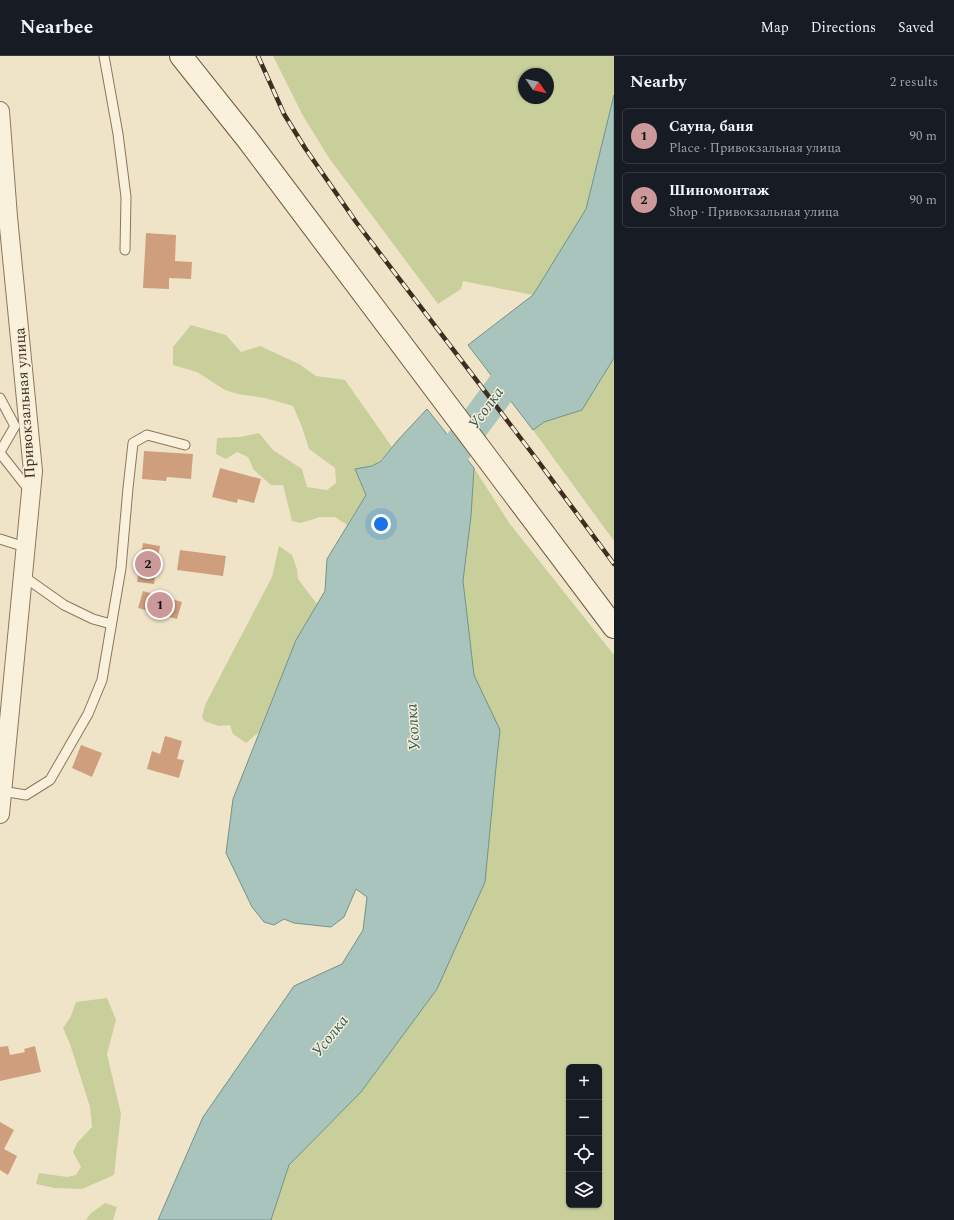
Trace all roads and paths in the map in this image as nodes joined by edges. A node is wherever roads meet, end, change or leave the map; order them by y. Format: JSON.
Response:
{"nodes":[{"id":1,"x":104,"y":56,"type":"edge"},
{"id":2,"x":182,"y":56,"type":"edge"},
{"id":3,"x":0,"y":111,"type":"edge"},
{"id":4,"x":125,"y":250,"type":"dead end"},
{"id":5,"x":0,"y":398,"type":"edge"},
{"id":6,"x":185,"y":444,"type":"dead end"},
{"id":7,"x":0,"y":452,"type":"edge"},
{"id":8,"x":30,"y":492,"type":"junction"},
{"id":9,"x":0,"y":539,"type":"edge"},
{"id":10,"x":25,"y":546,"type":"junction"},
{"id":11,"x":23,"y":576,"type":"junction"},
{"id":12,"x":111,"y":624,"type":"junction"},
{"id":13,"x":614,"y":627,"type":"edge"},
{"id":14,"x":2,"y":791,"type":"junction"},
{"id":15,"x":0,"y":814,"type":"edge"}],
"edges":[{"from":1,"to":4,"type":"lane"},
{"from":2,"to":13,"type":"main road"},
{"from":3,"to":8,"type":"street","name":"Привокзальная улица"},
{"from":5,"to":7,"type":"lane"},
{"from":6,"to":12,"type":"lane"},
{"from":7,"to":8,"type":"lane"},
{"from":8,"to":10,"type":"street","name":"Привокзальная улица"},
{"from":9,"to":10,"type":"lane"},
{"from":10,"to":11,"type":"street","name":"Привокзальная улица"},
{"from":11,"to":12,"type":"lane"},
{"from":11,"to":14,"type":"street","name":"Привокзальная улица"},
{"from":12,"to":14,"type":"lane"},
{"from":14,"to":15,"type":"street","name":"Привокзальная улица"}]}
